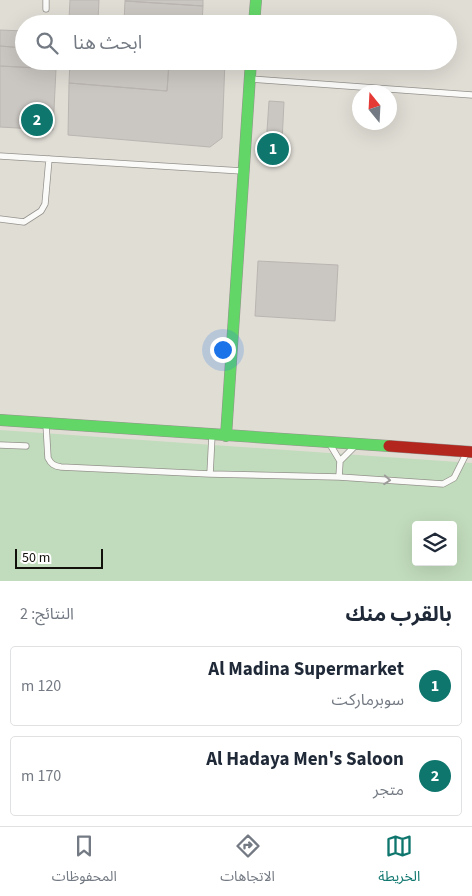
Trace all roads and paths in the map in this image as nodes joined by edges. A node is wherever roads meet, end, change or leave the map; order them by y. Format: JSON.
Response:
{"nodes":[{"id":1,"x":46,"y":0,"type":"edge"},
{"id":2,"x":256,"y":0,"type":"edge"},
{"id":3,"x":46,"y":9,"type":"dead end"},
{"id":4,"x":255,"y":15,"type":"edge"},
{"id":5,"x":251,"y":70,"type":"edge"},
{"id":6,"x":250,"y":79,"type":"junction"},
{"id":7,"x":472,"y":95,"type":"edge"},
{"id":8,"x":0,"y":156,"type":"edge"},
{"id":9,"x":48,"y":159,"type":"junction"},
{"id":10,"x":244,"y":171,"type":"junction"},
{"id":11,"x":0,"y":219,"type":"edge"},
{"id":12,"x":0,"y":420,"type":"edge"},
{"id":13,"x":46,"y":423,"type":"junction"},
{"id":14,"x":212,"y":435,"type":"junction"},
{"id":15,"x":226,"y":436,"type":"junction"},
{"id":16,"x":328,"y":443,"type":"junction"},
{"id":17,"x":0,"y":445,"type":"edge"},
{"id":18,"x":358,"y":445,"type":"junction"},
{"id":19,"x":26,"y":446,"type":"dead end"},
{"id":20,"x":469,"y":452,"type":"edge"},
{"id":21,"x":340,"y":460,"type":"junction"},
{"id":22,"x":210,"y":474,"type":"junction"},
{"id":23,"x":339,"y":477,"type":"junction"}],
"edges":[{"from":1,"to":3,"type":"lane"},
{"from":2,"to":4,"type":"street"},
{"from":5,"to":6,"type":"street"},
{"from":6,"to":7,"type":"lane"},
{"from":6,"to":10,"type":"street"},
{"from":8,"to":9,"type":"lane"},
{"from":9,"to":10,"type":"lane"},
{"from":9,"to":11,"type":"lane"},
{"from":10,"to":15,"type":"street"},
{"from":12,"to":13,"type":"street"},
{"from":13,"to":14,"type":"street"},
{"from":13,"to":22,"type":"lane"},
{"from":14,"to":15,"type":"street"},
{"from":14,"to":22,"type":"lane"},
{"from":15,"to":16,"type":"street"},
{"from":16,"to":18,"type":"street"},
{"from":16,"to":21,"type":"lane"},
{"from":17,"to":19,"type":"lane"},
{"from":18,"to":20,"type":"street"},
{"from":18,"to":21,"type":"lane"},
{"from":23,"to":20,"type":"lane","one_way":true},
{"from":21,"to":23,"type":"lane"},
{"from":22,"to":23,"type":"lane"}]}
